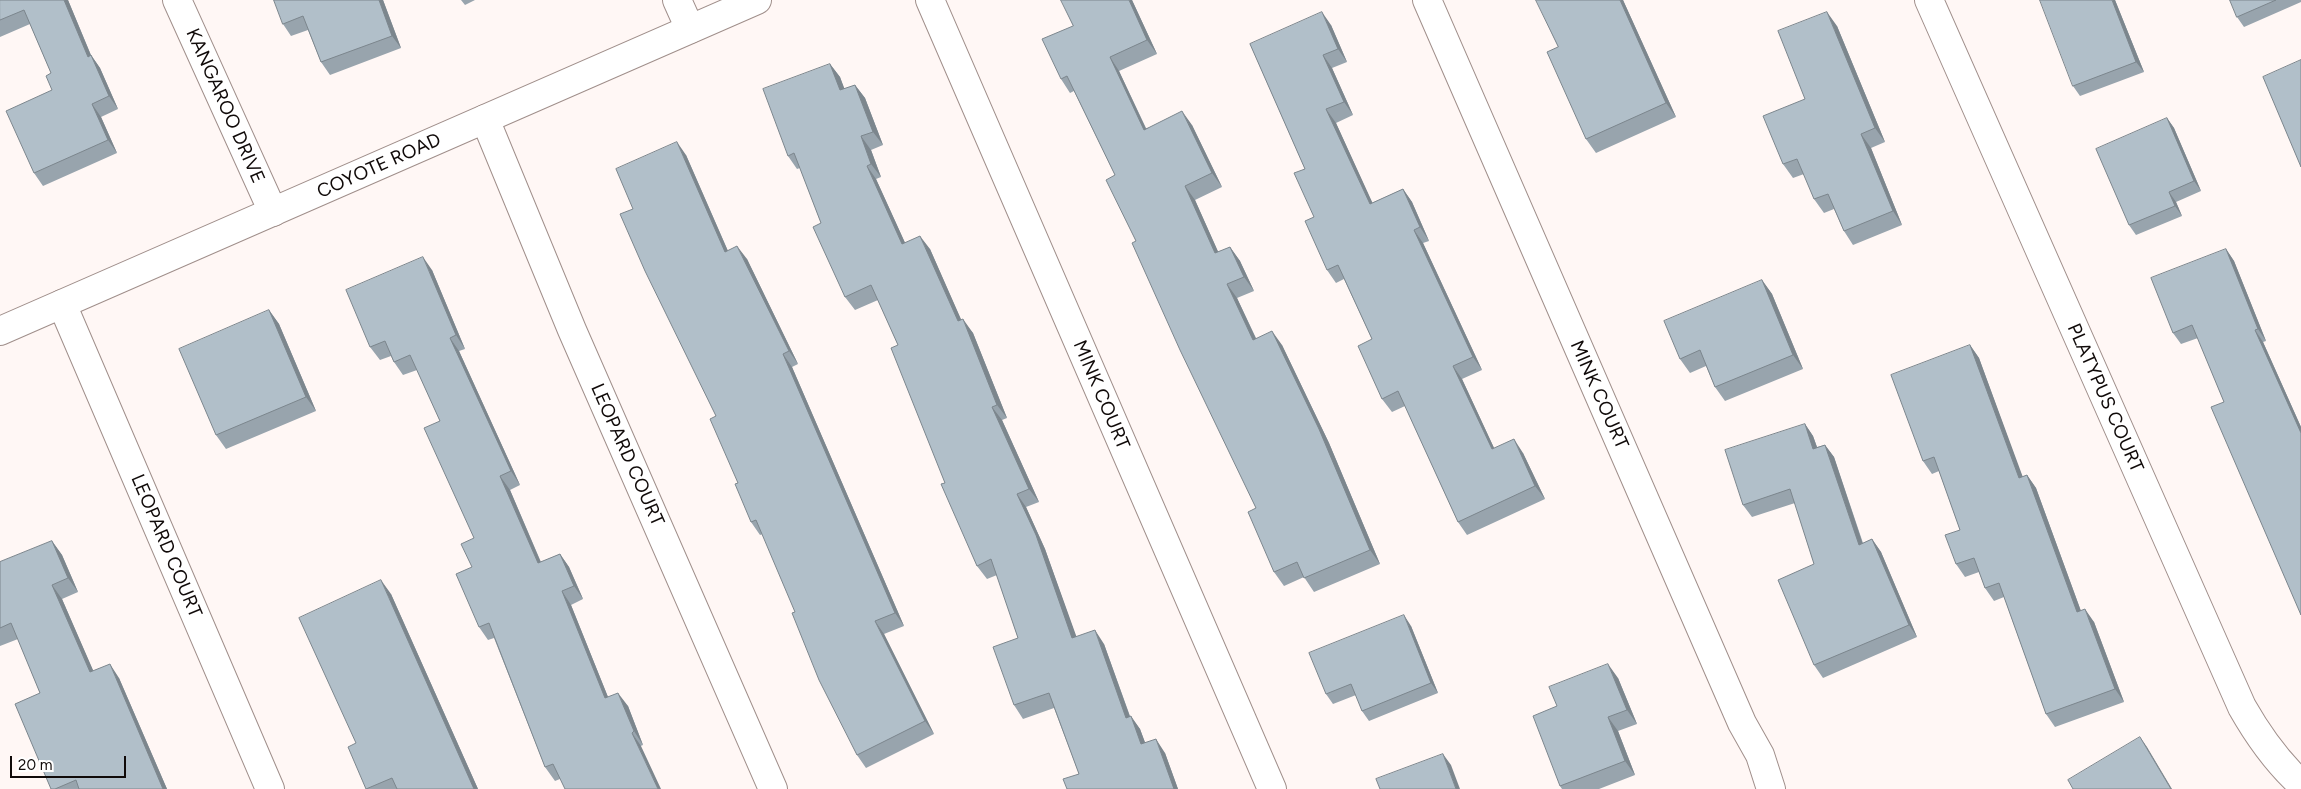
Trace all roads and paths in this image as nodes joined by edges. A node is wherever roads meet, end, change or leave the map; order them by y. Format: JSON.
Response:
{"nodes":[{"id":1,"x":177,"y":0,"type":"edge"},
{"id":2,"x":677,"y":0,"type":"edge"},
{"id":3,"x":757,"y":0,"type":"edge"},
{"id":4,"x":930,"y":0,"type":"edge"},
{"id":5,"x":1427,"y":0,"type":"edge"},
{"id":6,"x":1930,"y":0,"type":"edge"},
{"id":7,"x":690,"y":29,"type":"junction"},
{"id":8,"x":485,"y":120,"type":"junction"},
{"id":9,"x":273,"y":212,"type":"junction"},
{"id":10,"x":62,"y":304,"type":"junction"},
{"id":11,"x":0,"y":331,"type":"edge"},
{"id":12,"x":2301,"y":784,"type":"edge"},
{"id":13,"x":270,"y":789,"type":"edge"},
{"id":14,"x":773,"y":789,"type":"edge"},
{"id":15,"x":1272,"y":789,"type":"edge"},
{"id":16,"x":1771,"y":789,"type":"edge"}],
"edges":[{"from":1,"to":9,"type":"street","name":"KANGAROO DRIVE"},
{"from":2,"to":7,"type":"street"},
{"from":3,"to":7,"type":"street","name":"COYOTE ROAD"},
{"from":4,"to":15,"type":"street","name":"MINK COURT"},
{"from":5,"to":16,"type":"street","name":"MINK COURT"},
{"from":6,"to":12,"type":"street","name":"PLATYPUS COURT"},
{"from":7,"to":8,"type":"street","name":"COYOTE ROAD"},
{"from":8,"to":9,"type":"street","name":"COYOTE ROAD"},
{"from":8,"to":14,"type":"street","name":"LEOPARD COURT"},
{"from":9,"to":10,"type":"street","name":"COYOTE ROAD"},
{"from":10,"to":11,"type":"street","name":"COYOTE ROAD"},
{"from":10,"to":13,"type":"street","name":"LEOPARD COURT"}]}
